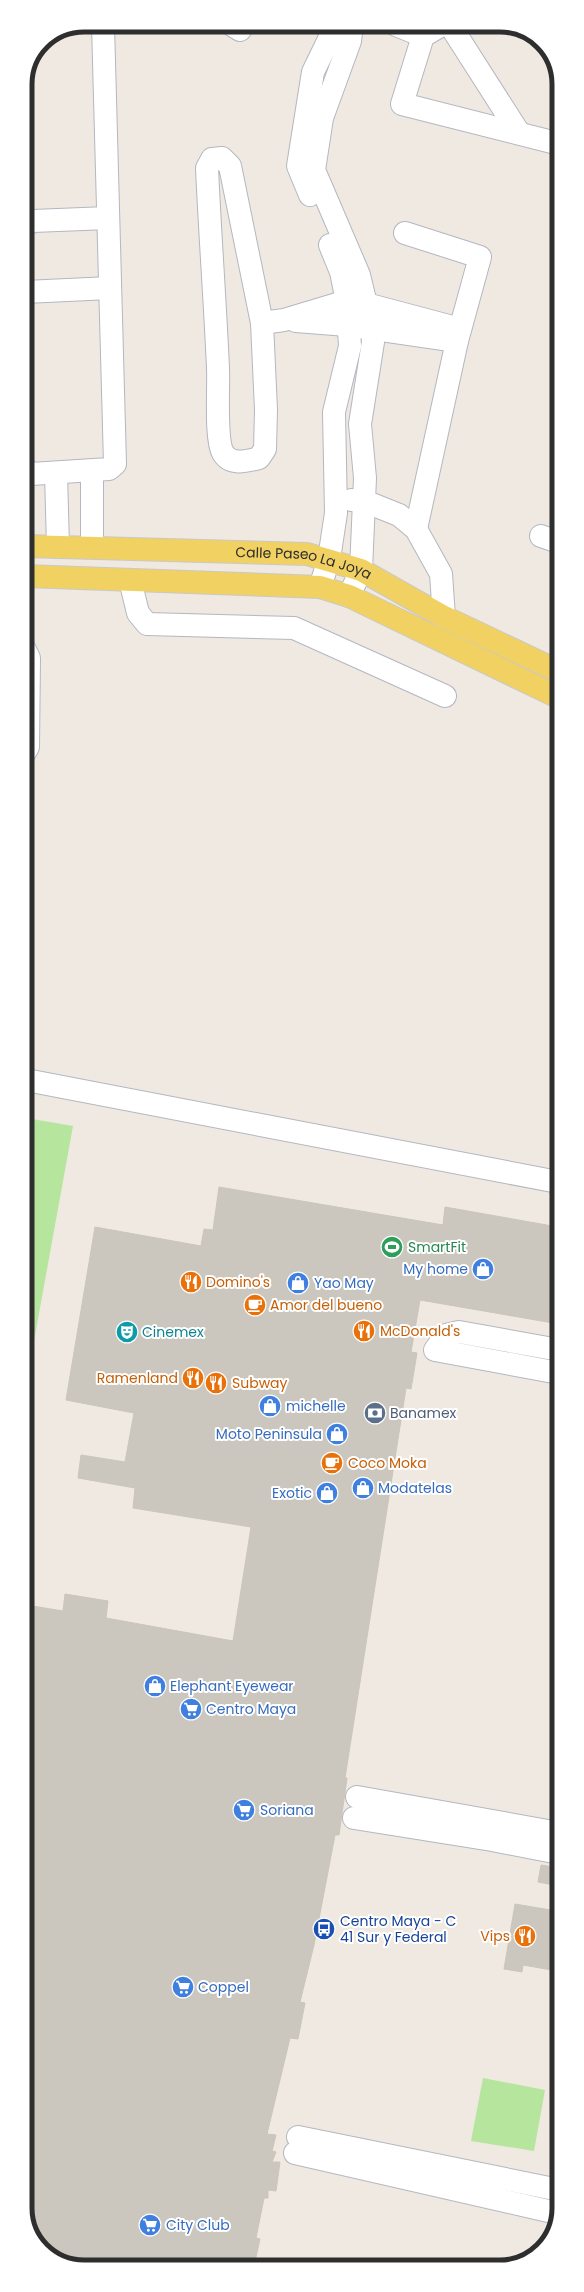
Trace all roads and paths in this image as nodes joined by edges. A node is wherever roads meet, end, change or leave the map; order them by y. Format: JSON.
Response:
{"nodes":[{"id":1,"x":103,"y":32,"type":"edge"},
{"id":2,"x":335,"y":32,"type":"edge"},
{"id":3,"x":351,"y":32,"type":"edge"},
{"id":4,"x":413,"y":32,"type":"edge"},
{"id":5,"x":430,"y":32,"type":"edge"},
{"id":6,"x":454,"y":32,"type":"edge"},
{"id":7,"x":423,"y":36,"type":"junction"},
{"id":8,"x":519,"y":133,"type":"junction"},
{"id":9,"x":552,"y":142,"type":"dead end"},
{"id":10,"x":306,"y":168,"type":"junction"},
{"id":11,"x":108,"y":218,"type":"junction"},
{"id":12,"x":32,"y":221,"type":"edge"},
{"id":13,"x":405,"y":233,"type":"dead end"},
{"id":14,"x":110,"y":288,"type":"junction"},
{"id":15,"x":32,"y":292,"type":"edge"},
{"id":16,"x":356,"y":302,"type":"junction"},
{"id":17,"x":284,"y":320,"type":"junction"},
{"id":18,"x":262,"y":323,"type":"junction"},
{"id":19,"x":347,"y":325,"type":"junction"},
{"id":20,"x":372,"y":329,"type":"junction"},
{"id":21,"x":458,"y":335,"type":"junction"},
{"id":22,"x":92,"y":471,"type":"junction"},
{"id":23,"x":56,"y":473,"type":"junction"},
{"id":24,"x":32,"y":474,"type":"edge"},
{"id":25,"x":337,"y":499,"type":"junction"},
{"id":26,"x":364,"y":501,"type":"junction"},
{"id":27,"x":416,"y":529,"type":"junction"},
{"id":28,"x":32,"y":546,"type":"edge"},
{"id":29,"x":58,"y":547,"type":"junction"},
{"id":30,"x":92,"y":547,"type":"junction"},
{"id":31,"x":329,"y":559,"type":"junction"},
{"id":32,"x":361,"y":570,"type":"junction"},
{"id":33,"x":32,"y":576,"type":"edge"},
{"id":34,"x":130,"y":580,"type":"junction"},
{"id":35,"x":320,"y":587,"type":"junction"},
{"id":36,"x":349,"y":596,"type":"junction"},
{"id":37,"x":444,"y":617,"type":"junction"},
{"id":38,"x":552,"y":669,"type":"edge"},
{"id":39,"x":552,"y":694,"type":"edge"},
{"id":40,"x":445,"y":696,"type":"dead end"},
{"id":41,"x":32,"y":1081,"type":"edge"},
{"id":42,"x":552,"y":1181,"type":"edge"},
{"id":43,"x":552,"y":1349,"type":"edge"},
{"id":44,"x":552,"y":1372,"type":"edge"},
{"id":45,"x":355,"y":1808,"type":"dead end"},
{"id":46,"x":494,"y":1830,"type":"junction"},
{"id":47,"x":552,"y":1834,"type":"edge"},
{"id":48,"x":552,"y":1851,"type":"edge"},
{"id":49,"x":296,"y":2145,"type":"dead end"},
{"id":50,"x":437,"y":2175,"type":"junction"},
{"id":51,"x":552,"y":2189,"type":"edge"},
{"id":52,"x":552,"y":2211,"type":"edge"}],
"edges":[{"from":1,"to":11,"type":"street"},
{"from":2,"to":10,"type":"street"},
{"from":3,"to":10,"type":"street"},
{"from":4,"to":7,"type":"street"},
{"from":5,"to":7,"type":"street"},
{"from":6,"to":8,"type":"street"},
{"from":7,"to":8,"type":"street"},
{"from":8,"to":9,"type":"street"},
{"from":10,"to":16,"type":"street"},
{"from":11,"to":12,"type":"street"},
{"from":11,"to":14,"type":"street"},
{"from":13,"to":21,"type":"street"},
{"from":14,"to":15,"type":"street"},
{"from":14,"to":22,"type":"street"},
{"from":16,"to":17,"type":"street"},
{"from":16,"to":19,"type":"street"},
{"from":16,"to":20,"type":"street"},
{"from":16,"to":21,"type":"street"},
{"from":17,"to":18,"type":"street"},
{"from":17,"to":19,"type":"street"},
{"from":18,"to":18,"type":"street"},
{"from":19,"to":20,"type":"street"},
{"from":19,"to":25,"type":"street"},
{"from":20,"to":21,"type":"street"},
{"from":20,"to":26,"type":"street"},
{"from":21,"to":27,"type":"street"},
{"from":22,"to":23,"type":"street"},
{"from":22,"to":30,"type":"street"},
{"from":23,"to":24,"type":"street"},
{"from":23,"to":29,"type":"street"},
{"from":25,"to":26,"type":"street"},
{"from":25,"to":31,"type":"street"},
{"from":26,"to":27,"type":"street"},
{"from":26,"to":32,"type":"street"},
{"from":27,"to":37,"type":"street"},
{"from":28,"to":29,"type":"main road","name":"Calle Paseo La Joya"},
{"from":29,"to":30,"type":"main road","name":"Calle Paseo La Joya"},
{"from":30,"to":31,"type":"main road","name":"Calle Paseo La Joya"},
{"from":31,"to":32,"type":"main road","name":"Calle Paseo La Joya"},
{"from":31,"to":35,"type":"street"},
{"from":32,"to":36,"type":"street"},
{"from":32,"to":37,"type":"main road","name":"Calle Paseo La Joya"},
{"from":33,"to":34,"type":"main road","name":"Calle Paseo La Joya"},
{"from":34,"to":35,"type":"main road","name":"Calle Paseo La Joya"},
{"from":34,"to":40,"type":"street"},
{"from":35,"to":36,"type":"main road","name":"Calle Paseo La Joya"},
{"from":36,"to":39,"type":"main road","name":"Calle Paseo La Joya"},
{"from":37,"to":38,"type":"main road","name":"Calle Paseo La Joya"},
{"from":41,"to":42,"type":"street"},
{"from":43,"to":44,"type":"street"},
{"from":45,"to":46,"type":"street"},
{"from":46,"to":47,"type":"street"},
{"from":46,"to":48,"type":"street"},
{"from":49,"to":50,"type":"street"},
{"from":50,"to":51,"type":"street"},
{"from":50,"to":52,"type":"street"}]}
